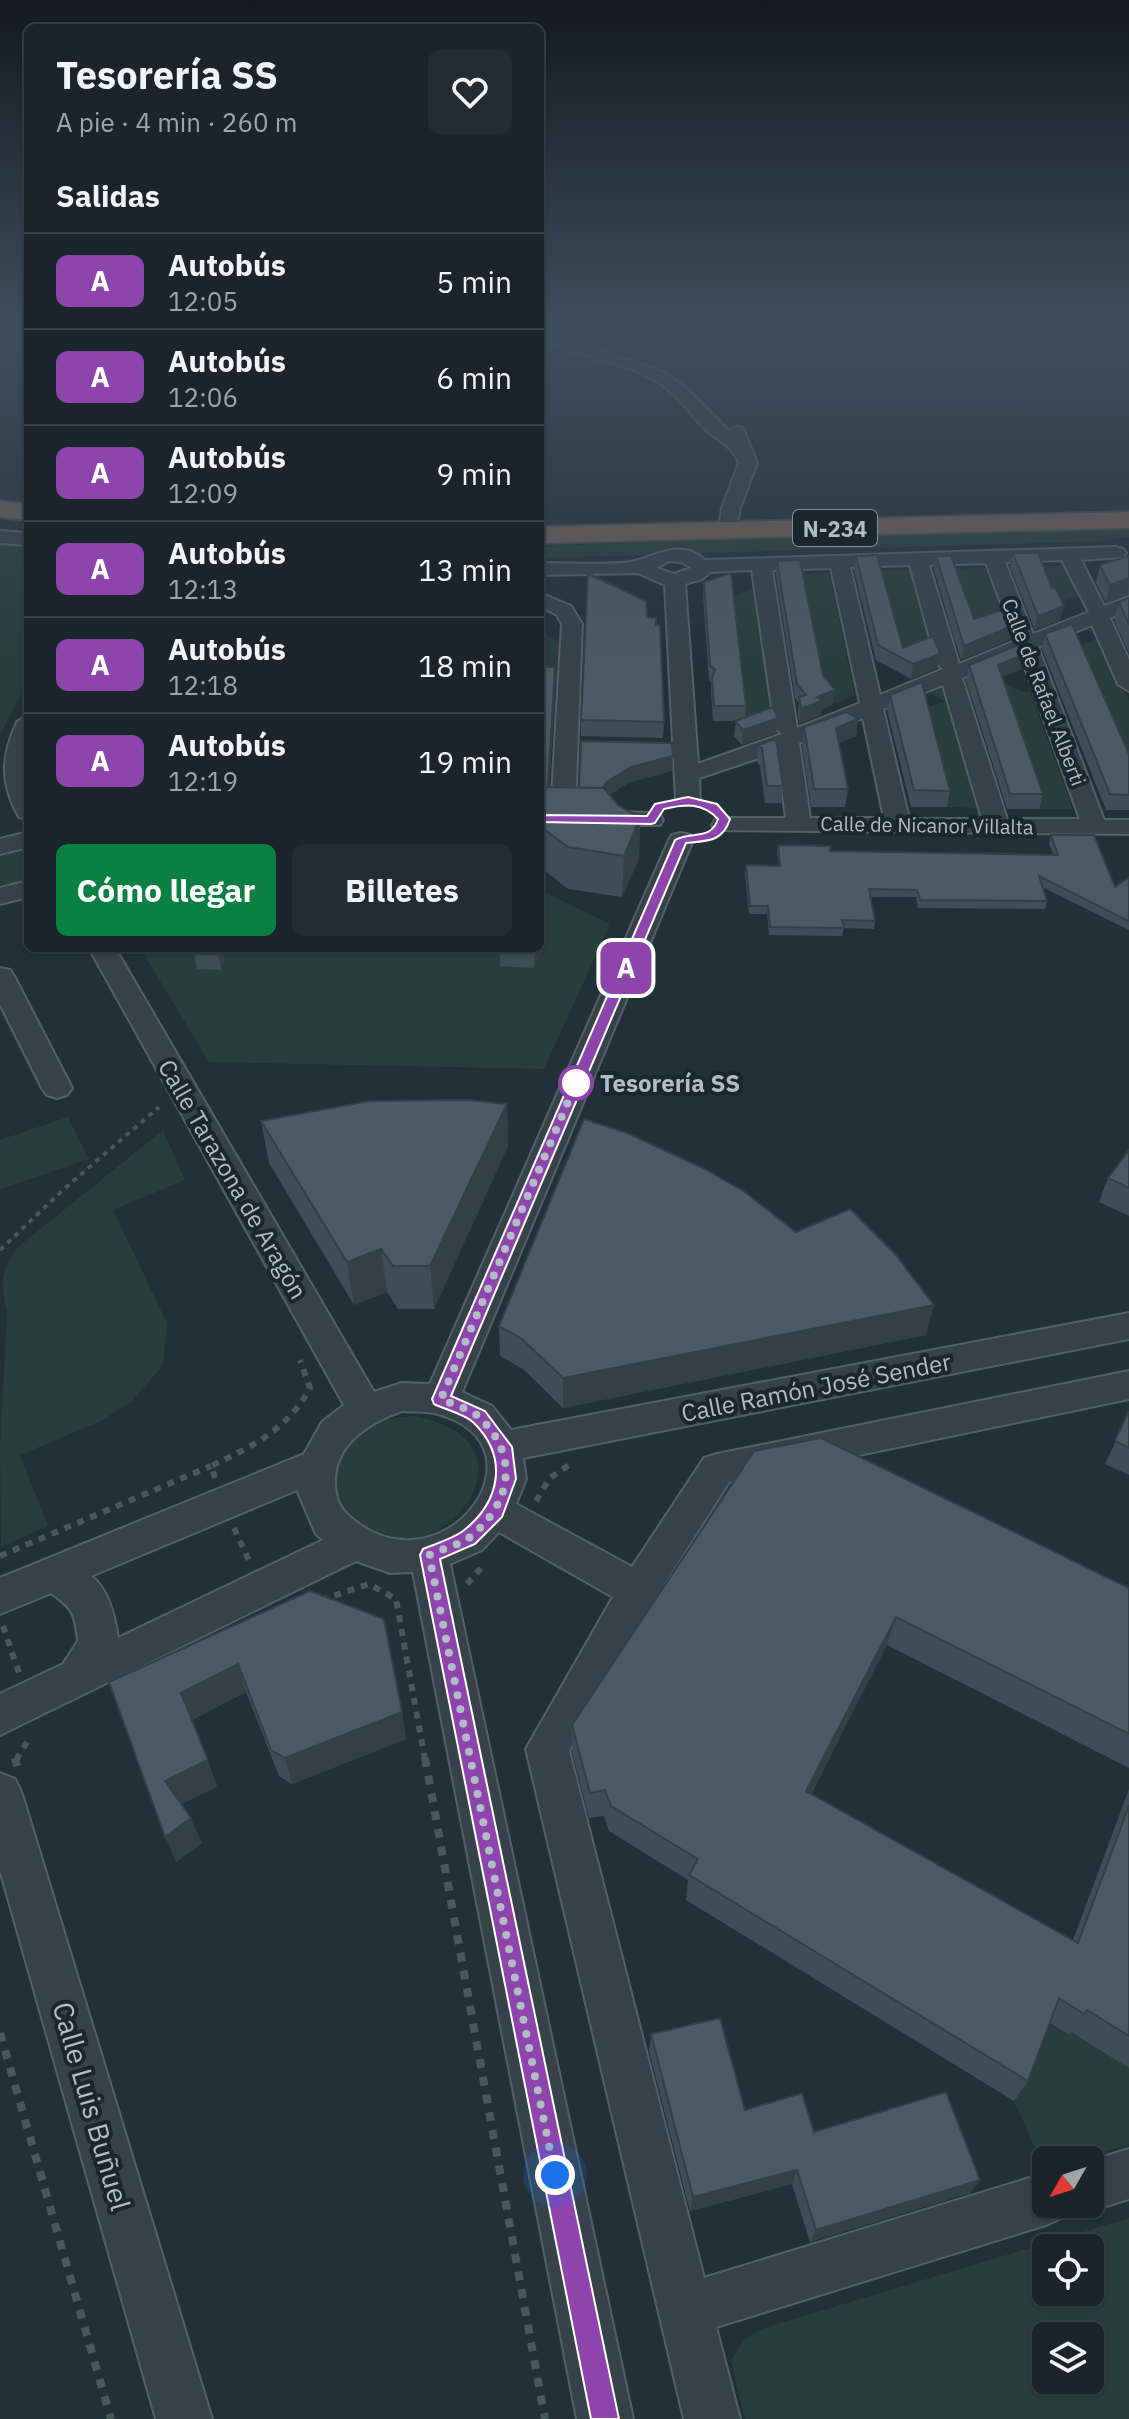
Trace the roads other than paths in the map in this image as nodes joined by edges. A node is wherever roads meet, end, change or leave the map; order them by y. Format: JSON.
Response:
{"nodes":[{"id":1,"x":737,"y":444,"type":"edge"},
{"id":2,"x":741,"y":444,"type":"edge"},
{"id":3,"x":744,"y":449,"type":"junction"},
{"id":4,"x":0,"y":509,"type":"edge"},
{"id":5,"x":24,"y":512,"type":"edge"},
{"id":6,"x":1129,"y":520,"type":"edge"},
{"id":7,"x":728,"y":531,"type":"junction"},
{"id":8,"x":544,"y":535,"type":"edge"},
{"id":9,"x":0,"y":537,"type":"edge"},
{"id":10,"x":24,"y":539,"type":"edge"},
{"id":11,"x":1125,"y":552,"type":"edge"},
{"id":12,"x":1070,"y":556,"type":"junction"},
{"id":13,"x":994,"y":558,"type":"junction"},
{"id":14,"x":918,"y":560,"type":"junction"},
{"id":15,"x":839,"y":562,"type":"junction"},
{"id":16,"x":761,"y":564,"type":"junction"},
{"id":17,"x":701,"y":566,"type":"junction"},
{"id":18,"x":645,"y":567,"type":"junction"},
{"id":19,"x":544,"y":569,"type":"edge"},
{"id":20,"x":675,"y":580,"type":"junction"},
{"id":21,"x":592,"y":589,"type":"edge"},
{"id":22,"x":1129,"y":593,"type":"edge"},
{"id":23,"x":1129,"y":603,"type":"edge"},
{"id":24,"x":545,"y":605,"type":"edge"},
{"id":25,"x":1096,"y":611,"type":"junction"},
{"id":26,"x":1025,"y":639,"type":"junction"},
{"id":27,"x":949,"y":669,"type":"junction"},
{"id":28,"x":1129,"y":684,"type":"edge"},
{"id":29,"x":870,"y":700,"type":"junction"},
{"id":30,"x":24,"y":730,"type":"edge"},
{"id":31,"x":786,"y":734,"type":"junction"},
{"id":32,"x":658,"y":748,"type":"edge"},
{"id":33,"x":684,"y":748,"type":"junction"},
{"id":34,"x":687,"y":774,"type":"junction"},
{"id":35,"x":688,"y":800,"type":"junction"},
{"id":36,"x":24,"y":805,"type":"edge"},
{"id":37,"x":552,"y":818,"type":"edge"},
{"id":38,"x":651,"y":820,"type":"junction"},
{"id":39,"x":799,"y":824,"type":"junction"},
{"id":40,"x":724,"y":825,"type":"junction"},
{"id":41,"x":898,"y":825,"type":"junction"},
{"id":42,"x":997,"y":827,"type":"junction"},
{"id":43,"x":1095,"y":827,"type":"junction"},
{"id":44,"x":1129,"y":827,"type":"edge"},
{"id":45,"x":24,"y":840,"type":"edge"},
{"id":46,"x":681,"y":840,"type":"junction"},
{"id":47,"x":0,"y":847,"type":"edge"},
{"id":48,"x":24,"y":890,"type":"edge"},
{"id":49,"x":0,"y":896,"type":"edge"},
{"id":50,"x":104,"y":952,"type":"edge"},
{"id":51,"x":4,"y":994,"type":"edge"},
{"id":52,"x":57,"y":1088,"type":"dead end"},
{"id":53,"x":1129,"y":1326,"type":"edge"},
{"id":54,"x":1129,"y":1385,"type":"edge"},
{"id":55,"x":441,"y":1399,"type":"junction"},
{"id":56,"x":365,"y":1409,"type":"junction"},
{"id":57,"x":503,"y":1447,"type":"junction"},
{"id":58,"x":317,"y":1465,"type":"junction"},
{"id":59,"x":495,"y":1511,"type":"junction"},
{"id":60,"x":354,"y":1544,"type":"junction"},
{"id":61,"x":429,"y":1555,"type":"junction"},
{"id":62,"x":54,"y":1573,"type":"junction"},
{"id":63,"x":638,"y":1591,"type":"junction"},
{"id":64,"x":0,"y":1596,"type":"edge"},
{"id":65,"x":78,"y":1677,"type":"junction"},
{"id":66,"x":0,"y":1715,"type":"edge"},
{"id":67,"x":10,"y":1786,"type":"edge"},
{"id":68,"x":1129,"y":2174,"type":"edge"},
{"id":69,"x":1104,"y":2182,"type":"edge"},
{"id":70,"x":1032,"y":2203,"type":"edge"},
{"id":71,"x":686,"y":2310,"type":"junction"},
{"id":72,"x":184,"y":2419,"type":"edge"},
{"id":73,"x":605,"y":2419,"type":"edge"},
{"id":74,"x":712,"y":2419,"type":"edge"}],
"edges":[{"from":1,"to":3,"type":"street"},
{"from":2,"to":3,"type":"street"},
{"from":3,"to":7,"type":"street"},
{"from":4,"to":5,"type":"highway"},
{"from":6,"to":7,"type":"highway","number":"N-234"},
{"from":7,"to":8,"type":"highway","number":"N-234"},
{"from":9,"to":10,"type":"street"},
{"from":11,"to":12,"type":"street"},
{"from":12,"to":13,"type":"street"},
{"from":12,"to":25,"type":"street"},
{"from":13,"to":14,"type":"street"},
{"from":13,"to":26,"type":"street","name":"Calle de Rafael Alberti"},
{"from":14,"to":15,"type":"street"},
{"from":14,"to":27,"type":"street"},
{"from":15,"to":16,"type":"street"},
{"from":15,"to":29,"type":"street"},
{"from":16,"to":17,"type":"street"},
{"from":16,"to":31,"type":"street"},
{"from":17,"to":18,"type":"street"},
{"from":17,"to":20,"type":"street"},
{"from":18,"to":19,"type":"street"},
{"from":18,"to":20,"type":"street"},
{"from":20,"to":33,"type":"street"},
{"from":21,"to":24,"type":"street"},
{"from":22,"to":25,"type":"street"},
{"from":23,"to":25,"type":"street"},
{"from":24,"to":37,"type":"street"},
{"from":25,"to":26,"type":"street"},
{"from":25,"to":28,"type":"street"},
{"from":26,"to":27,"type":"street"},
{"from":26,"to":43,"type":"street","name":"Calle de Rafael Alberti"},
{"from":27,"to":29,"type":"street"},
{"from":27,"to":42,"type":"street"},
{"from":29,"to":31,"type":"street"},
{"from":29,"to":41,"type":"street"},
{"from":30,"to":36,"type":"street"},
{"from":31,"to":34,"type":"street"},
{"from":31,"to":39,"type":"street"},
{"from":32,"to":33,"type":"street"},
{"from":33,"to":34,"type":"street"},
{"from":34,"to":35,"type":"street"},
{"from":35,"to":38,"type":"street"},
{"from":35,"to":40,"type":"street"},
{"from":37,"to":38,"type":"street"},
{"from":38,"to":46,"type":"street"},
{"from":39,"to":40,"type":"street","name":"Calle de Nicanor Villalta"},
{"from":39,"to":41,"type":"street","name":"Calle de Nicanor Villalta"},
{"from":40,"to":46,"type":"street"},
{"from":41,"to":42,"type":"street","name":"Calle de Nicanor Villalta"},
{"from":42,"to":43,"type":"street","name":"Calle de Nicanor Villalta"},
{"from":43,"to":44,"type":"street","name":"Calle de Nicanor Villalta"},
{"from":45,"to":47,"type":"street"},
{"from":46,"to":55,"type":"street"},
{"from":48,"to":49,"type":"street"},
{"from":50,"to":56,"type":"street","name":"Calle Tarazona de Aragón"},
{"from":51,"to":52,"type":"street"},
{"from":53,"to":57,"type":"street","name":"Calle Ramón José Sender"},
{"from":54,"to":63,"type":"street"},
{"from":55,"to":56,"type":"street"},
{"from":55,"to":57,"type":"street"},
{"from":56,"to":58,"type":"street"},
{"from":57,"to":59,"type":"street"},
{"from":58,"to":60,"type":"street"},
{"from":58,"to":62,"type":"street"},
{"from":59,"to":61,"type":"street"},
{"from":59,"to":63,"type":"street"},
{"from":60,"to":61,"type":"street"},
{"from":60,"to":65,"type":"street"},
{"from":61,"to":73,"type":"street"},
{"from":62,"to":64,"type":"street"},
{"from":62,"to":65,"type":"street"},
{"from":63,"to":71,"type":"street"},
{"from":65,"to":66,"type":"street"},
{"from":67,"to":72,"type":"street","name":"Calle Luis Buñuel"},
{"from":68,"to":69,"type":"street"},
{"from":70,"to":71,"type":"street"},
{"from":71,"to":74,"type":"street"}]}
